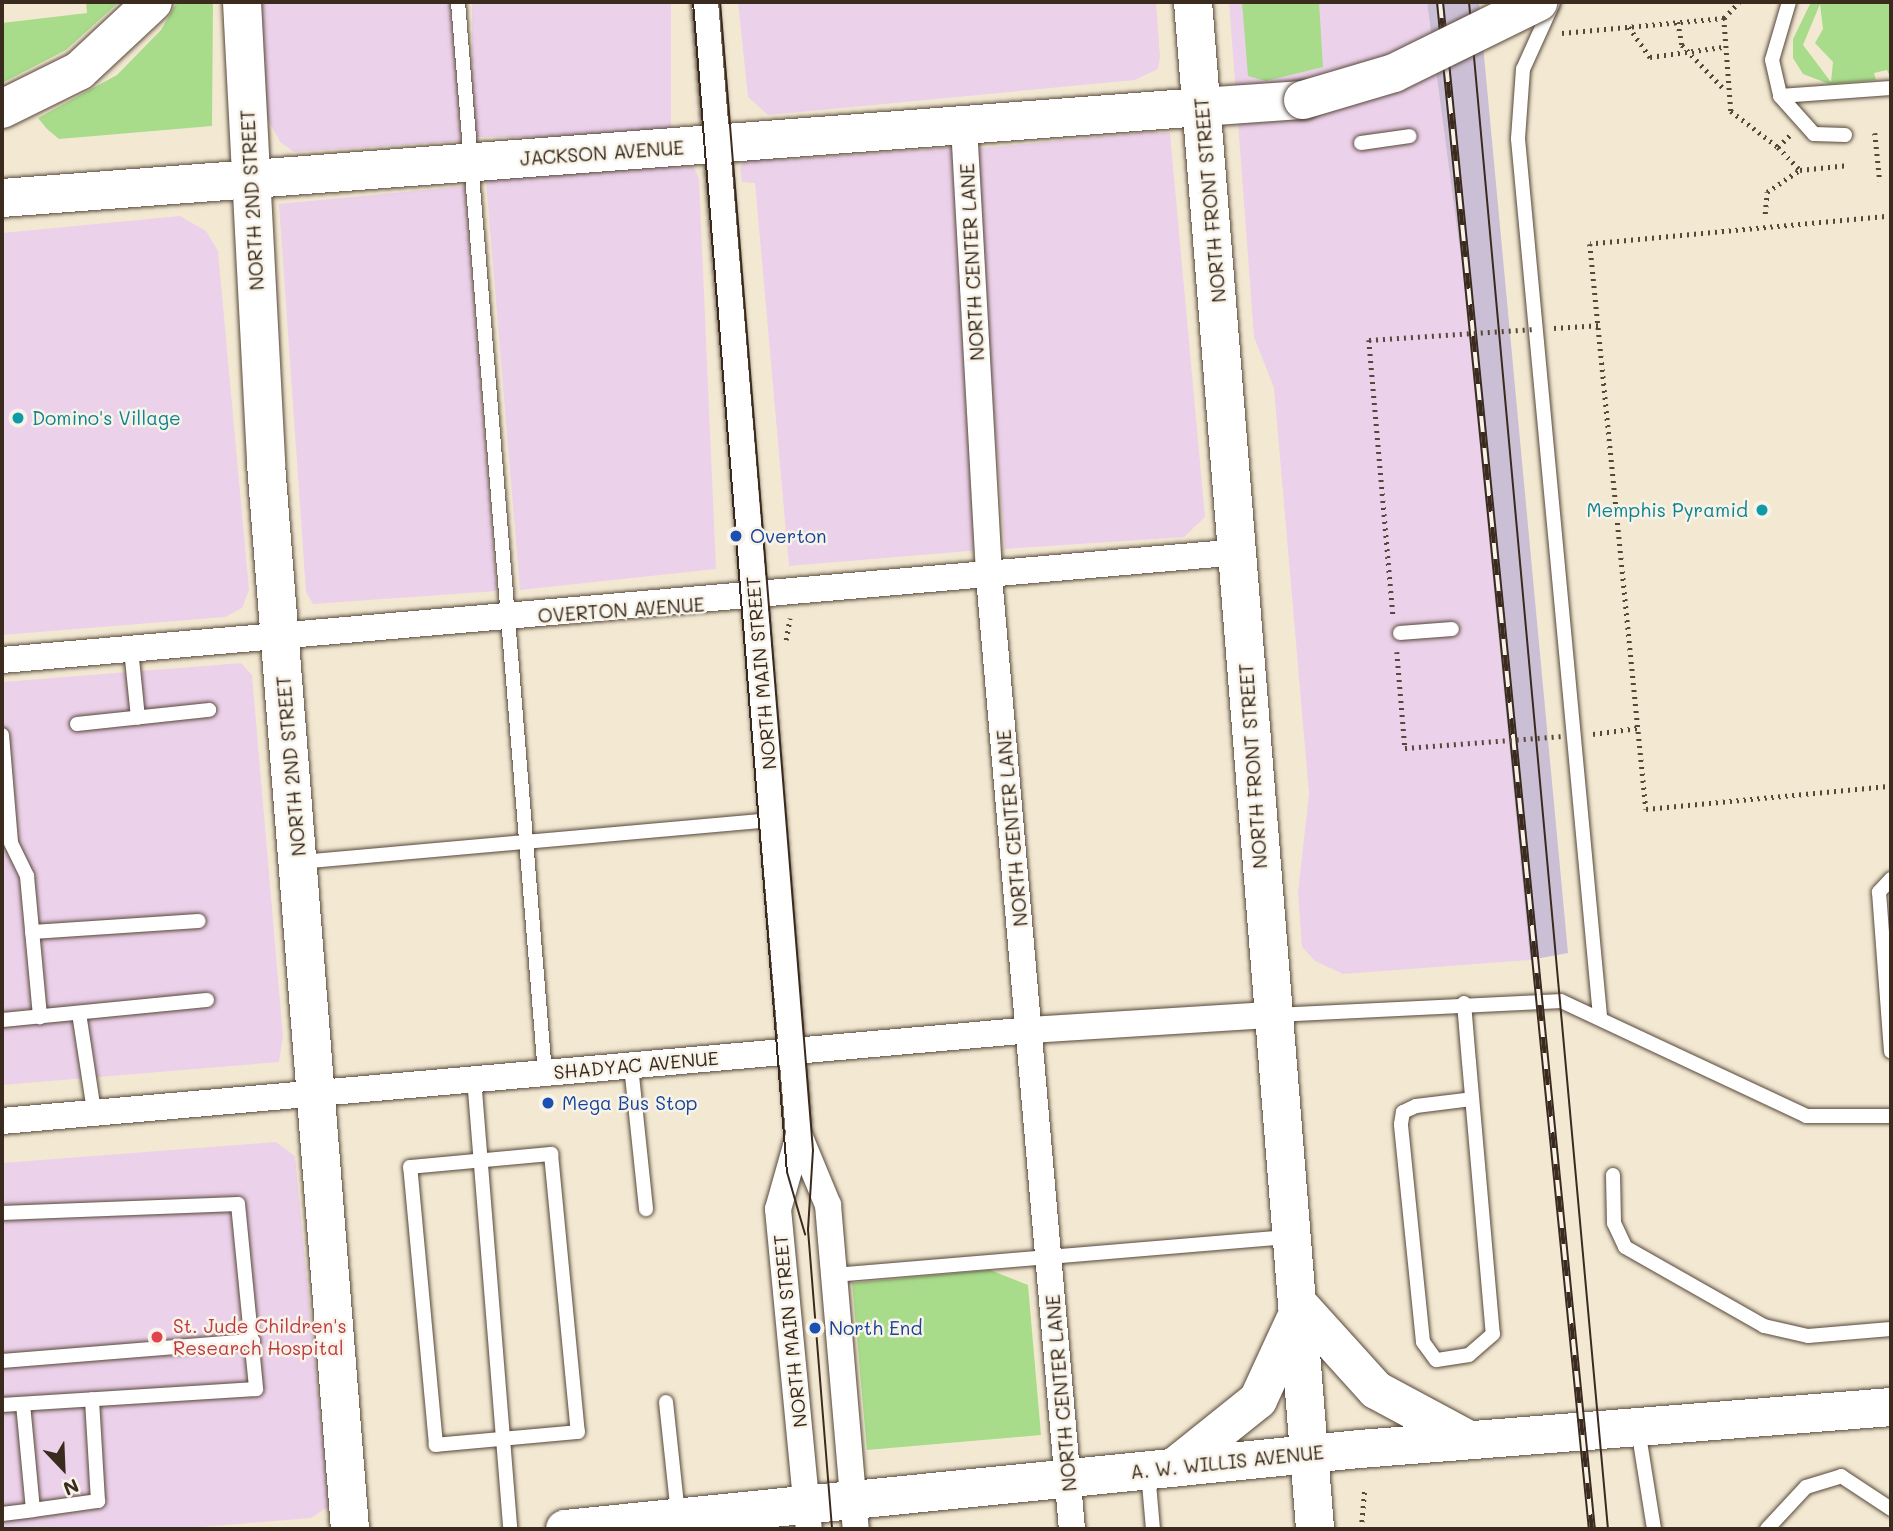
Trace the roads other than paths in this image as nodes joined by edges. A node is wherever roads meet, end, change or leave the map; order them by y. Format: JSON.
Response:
{"nodes":[{"id":1,"x":153,"y":2,"type":"edge"},
{"id":2,"x":242,"y":2,"type":"edge"},
{"id":3,"x":458,"y":2,"type":"edge"},
{"id":4,"x":705,"y":2,"type":"edge"},
{"id":5,"x":1193,"y":2,"type":"edge"},
{"id":6,"x":1553,"y":2,"type":"edge"},
{"id":7,"x":1789,"y":2,"type":"edge"},
{"id":8,"x":1547,"y":18,"type":"edge"},
{"id":9,"x":1891,"y":88,"type":"edge"},
{"id":10,"x":1780,"y":96,"type":"junction"},
{"id":11,"x":1202,"y":107,"type":"junction"},
{"id":12,"x":2,"y":109,"type":"edge"},
{"id":13,"x":964,"y":125,"type":"junction"},
{"id":14,"x":1845,"y":135,"type":"dead end"},
{"id":15,"x":1410,"y":136,"type":"dead end"},
{"id":16,"x":1361,"y":143,"type":"dead end"},
{"id":17,"x":717,"y":145,"type":"junction"},
{"id":18,"x":472,"y":162,"type":"junction"},
{"id":19,"x":251,"y":181,"type":"junction"},
{"id":20,"x":2,"y":198,"type":"edge"},
{"id":21,"x":1240,"y":552,"type":"junction"},
{"id":22,"x":989,"y":577,"type":"junction"},
{"id":23,"x":755,"y":599,"type":"junction"},
{"id":24,"x":511,"y":618,"type":"junction"},
{"id":25,"x":1452,"y":629,"type":"dead end"},
{"id":26,"x":1397,"y":635,"type":"road end"},
{"id":27,"x":280,"y":638,"type":"junction"},
{"id":28,"x":131,"y":649,"type":"junction"},
{"id":29,"x":2,"y":660,"type":"edge"},
{"id":30,"x":209,"y":710,"type":"dead end"},
{"id":31,"x":138,"y":718,"type":"junction"},
{"id":32,"x":77,"y":724,"type":"dead end"},
{"id":33,"x":2,"y":736,"type":"edge"},
{"id":34,"x":774,"y":820,"type":"junction"},
{"id":35,"x":525,"y":842,"type":"junction"},
{"id":36,"x":6,"y":843,"type":"edge"},
{"id":37,"x":300,"y":862,"type":"junction"},
{"id":38,"x":1891,"y":879,"type":"edge"},
{"id":39,"x":200,"y":921,"type":"dead end"},
{"id":40,"x":32,"y":932,"type":"junction"},
{"id":41,"x":206,"y":1000,"type":"dead end"},
{"id":42,"x":1464,"y":1003,"type":"junction"},
{"id":43,"x":79,"y":1013,"type":"junction"},
{"id":44,"x":1272,"y":1015,"type":"junction"},
{"id":45,"x":1600,"y":1016,"type":"junction"},
{"id":46,"x":40,"y":1017,"type":"junction"},
{"id":47,"x":2,"y":1020,"type":"edge"},
{"id":48,"x":1031,"y":1030,"type":"junction"},
{"id":49,"x":792,"y":1052,"type":"junction"},
{"id":50,"x":1891,"y":1052,"type":"edge"},
{"id":51,"x":631,"y":1066,"type":"junction"},
{"id":52,"x":545,"y":1073,"type":"junction"},
{"id":53,"x":474,"y":1078,"type":"junction"},
{"id":54,"x":319,"y":1091,"type":"junction"},
{"id":55,"x":1472,"y":1099,"type":"junction"},
{"id":56,"x":93,"y":1111,"type":"junction"},
{"id":57,"x":1891,"y":1116,"type":"edge"},
{"id":58,"x":2,"y":1121,"type":"edge"},
{"id":59,"x":799,"y":1135,"type":"junction"},
{"id":60,"x":481,"y":1160,"type":"junction"},
{"id":61,"x":1613,"y":1175,"type":"dead end"},
{"id":62,"x":646,"y":1209,"type":"dead end"},
{"id":63,"x":2,"y":1213,"type":"edge"},
{"id":64,"x":1294,"y":1237,"type":"junction"},
{"id":65,"x":1049,"y":1257,"type":"junction"},
{"id":66,"x":835,"y":1275,"type":"junction"},
{"id":67,"x":1301,"y":1307,"type":"junction"},
{"id":68,"x":1891,"y":1329,"type":"edge"},
{"id":69,"x":253,"y":1341,"type":"junction"},
{"id":70,"x":2,"y":1361,"type":"edge"},
{"id":71,"x":92,"y":1399,"type":"junction"},
{"id":72,"x":666,"y":1402,"type":"dead end"},
{"id":73,"x":23,"y":1404,"type":"junction"},
{"id":74,"x":2,"y":1405,"type":"edge"},
{"id":75,"x":1891,"y":1407,"type":"edge"},
{"id":76,"x":1638,"y":1427,"type":"junction"},
{"id":77,"x":503,"y":1438,"type":"junction"},
{"id":78,"x":1467,"y":1439,"type":"junction"},
{"id":79,"x":1311,"y":1455,"type":"junction"},
{"id":80,"x":1160,"y":1469,"type":"junction"},
{"id":81,"x":1068,"y":1479,"type":"junction"},
{"id":82,"x":1891,"y":1509,"type":"edge"},
{"id":83,"x":33,"y":1510,"type":"junction"},
{"id":84,"x":2,"y":1514,"type":"edge"},
{"id":85,"x":855,"y":1516,"type":"edge"},
{"id":86,"x":808,"y":1518,"type":"edge"},
{"id":87,"x":744,"y":1521,"type":"edge"},
{"id":88,"x":681,"y":1524,"type":"edge"},
{"id":89,"x":350,"y":1529,"type":"edge"},
{"id":90,"x":510,"y":1529,"type":"edge"},
{"id":91,"x":565,"y":1529,"type":"edge"},
{"id":92,"x":1072,"y":1529,"type":"edge"},
{"id":93,"x":1153,"y":1529,"type":"edge"},
{"id":94,"x":1315,"y":1529,"type":"edge"},
{"id":95,"x":1654,"y":1529,"type":"edge"},
{"id":96,"x":1767,"y":1529,"type":"edge"}],
"edges":[{"from":1,"to":12,"type":"main road"},
{"from":2,"to":19,"type":"main road","name":"NORTH 2ND STREET"},
{"from":3,"to":18,"type":"lane"},
{"from":4,"to":17,"type":"street","name":"NORTH MAIN STREET"},
{"from":5,"to":11,"type":"main road","name":"NORTH FRONT STREET"},
{"from":6,"to":45,"type":"lane"},
{"from":7,"to":10,"type":"lane"},
{"from":8,"to":11,"type":"main road","name":"JACKSON AVENUE","bridge":true},
{"from":9,"to":10,"type":"lane"},
{"from":10,"to":14,"type":"lane"},
{"from":11,"to":13,"type":"main road","name":"JACKSON AVENUE"},
{"from":11,"to":21,"type":"main road","name":"NORTH FRONT STREET"},
{"from":13,"to":17,"type":"main road","name":"JACKSON AVENUE"},
{"from":13,"to":22,"type":"street","name":"NORTH CENTER LANE"},
{"from":15,"to":16,"type":"lane"},
{"from":17,"to":18,"type":"main road","name":"JACKSON AVENUE"},
{"from":17,"to":23,"type":"street","name":"NORTH MAIN STREET"},
{"from":18,"to":19,"type":"main road","name":"JACKSON AVENUE"},
{"from":18,"to":24,"type":"lane"},
{"from":19,"to":20,"type":"main road","name":"JACKSON AVENUE"},
{"from":19,"to":27,"type":"main road","name":"NORTH 2ND STREET"},
{"from":21,"to":22,"type":"street","name":"OVERTON AVENUE"},
{"from":21,"to":44,"type":"main road","name":"NORTH FRONT STREET"},
{"from":22,"to":23,"type":"street","name":"OVERTON AVENUE"},
{"from":22,"to":48,"type":"street","name":"NORTH CENTER LANE"},
{"from":23,"to":24,"type":"street","name":"OVERTON AVENUE"},
{"from":23,"to":34,"type":"street","name":"NORTH MAIN STREET"},
{"from":24,"to":27,"type":"street","name":"OVERTON AVENUE"},
{"from":24,"to":35,"type":"lane"},
{"from":25,"to":26,"type":"lane"},
{"from":27,"to":28,"type":"street","name":"OVERTON AVENUE"},
{"from":27,"to":37,"type":"main road","name":"NORTH 2ND STREET"},
{"from":28,"to":29,"type":"street","name":"OVERTON AVENUE"},
{"from":28,"to":31,"type":"lane"},
{"from":30,"to":31,"type":"lane"},
{"from":31,"to":32,"type":"lane"},
{"from":33,"to":36,"type":"lane"},
{"from":34,"to":35,"type":"lane"},
{"from":34,"to":49,"type":"street","name":"NORTH MAIN STREET"},
{"from":35,"to":37,"type":"lane"},
{"from":35,"to":52,"type":"lane"},
{"from":36,"to":40,"type":"lane"},
{"from":37,"to":54,"type":"main road","name":"NORTH 2ND STREET"},
{"from":38,"to":50,"type":"lane"},
{"from":39,"to":40,"type":"lane"},
{"from":40,"to":46,"type":"lane"},
{"from":41,"to":43,"type":"lane"},
{"from":42,"to":44,"type":"lane"},
{"from":42,"to":45,"type":"lane"},
{"from":42,"to":55,"type":"lane"},
{"from":43,"to":46,"type":"lane"},
{"from":43,"to":56,"type":"lane"},
{"from":44,"to":48,"type":"street","name":"SHADYAC AVENUE"},
{"from":44,"to":64,"type":"main road","name":"NORTH FRONT STREET"},
{"from":45,"to":57,"type":"lane"},
{"from":46,"to":47,"type":"lane"},
{"from":48,"to":49,"type":"street","name":"SHADYAC AVENUE"},
{"from":48,"to":65,"type":"street","name":"NORTH CENTER LANE"},
{"from":49,"to":51,"type":"street","name":"SHADYAC AVENUE"},
{"from":49,"to":59,"type":"street","name":"NORTH MAIN STREET"},
{"from":51,"to":52,"type":"street","name":"SHADYAC AVENUE"},
{"from":51,"to":62,"type":"lane"},
{"from":52,"to":53,"type":"street","name":"SHADYAC AVENUE"},
{"from":53,"to":54,"type":"street","name":"SHADYAC AVENUE"},
{"from":53,"to":60,"type":"lane"},
{"from":54,"to":56,"type":"street","name":"SHADYAC AVENUE"},
{"from":54,"to":89,"type":"main road","name":"NORTH 2ND STREET"},
{"from":55,"to":55,"type":"lane"},
{"from":56,"to":58,"type":"street","name":"SHADYAC AVENUE"},
{"from":59,"to":66,"type":"street","name":"NORTH MAIN STREET"},
{"from":59,"to":86,"type":"street","name":"NORTH MAIN STREET"},
{"from":60,"to":77,"type":"lane"},
{"from":60,"to":77,"type":"lane"},
{"from":60,"to":77,"type":"lane"},
{"from":61,"to":68,"type":"lane"},
{"from":63,"to":69,"type":"lane"},
{"from":64,"to":65,"type":"lane"},
{"from":64,"to":67,"type":"main road","name":"NORTH FRONT STREET"},
{"from":65,"to":66,"type":"lane"},
{"from":65,"to":81,"type":"street","name":"NORTH CENTER LANE"},
{"from":66,"to":85,"type":"street","name":"NORTH MAIN STREET"},
{"from":67,"to":78,"type":"main road"},
{"from":67,"to":79,"type":"main road","name":"NORTH FRONT STREET"},
{"from":67,"to":80,"type":"main road"},
{"from":69,"to":70,"type":"lane"},
{"from":69,"to":71,"type":"lane"},
{"from":71,"to":73,"type":"lane"},
{"from":71,"to":83,"type":"lane"},
{"from":72,"to":88,"type":"lane"},
{"from":73,"to":74,"type":"lane"},
{"from":73,"to":83,"type":"lane"},
{"from":75,"to":76,"type":"main road","name":"A. W. WILLIS AVENUE"},
{"from":76,"to":78,"type":"main road","name":"A. W. WILLIS AVENUE"},
{"from":76,"to":95,"type":"lane"},
{"from":77,"to":90,"type":"lane"},
{"from":78,"to":79,"type":"main road","name":"A. W. WILLIS AVENUE"},
{"from":79,"to":80,"type":"main road","name":"A. W. WILLIS AVENUE"},
{"from":79,"to":94,"type":"main road","name":"NORTH FRONT STREET"},
{"from":80,"to":81,"type":"main road","name":"A. W. WILLIS AVENUE"},
{"from":80,"to":93,"type":"lane"},
{"from":81,"to":85,"type":"main road","name":"A. W. WILLIS AVENUE"},
{"from":81,"to":92,"type":"street","name":"NORTH CENTER LANE"},
{"from":82,"to":96,"type":"lane"},
{"from":83,"to":84,"type":"lane"},
{"from":85,"to":86,"type":"main road","name":"A. W. WILLIS AVENUE"},
{"from":86,"to":87,"type":"main road","name":"A. W. WILLIS AVENUE"},
{"from":87,"to":88,"type":"main road","name":"A. W. WILLIS AVENUE"},
{"from":88,"to":91,"type":"main road","name":"A. W. WILLIS AVENUE"}]}
